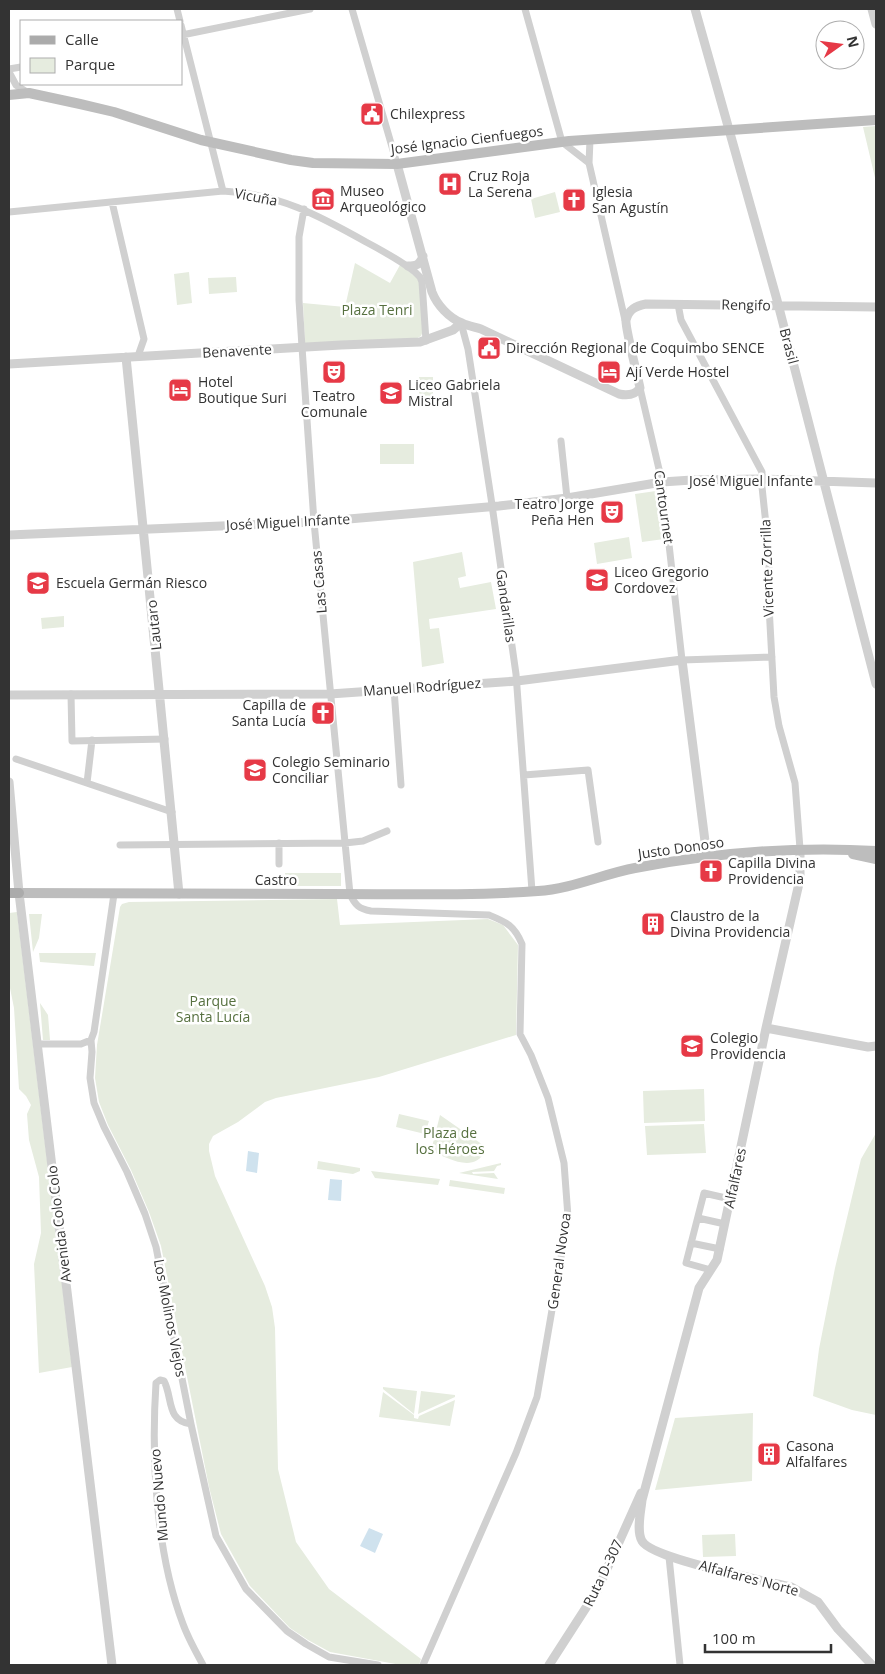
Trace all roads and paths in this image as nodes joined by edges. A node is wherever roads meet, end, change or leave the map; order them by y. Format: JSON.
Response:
{"nodes":[{"id":1,"x":310,"y":9,"type":"edge"},
{"id":2,"x":352,"y":9,"type":"edge"},
{"id":3,"x":525,"y":9,"type":"edge"},
{"id":4,"x":695,"y":9,"type":"edge"},
{"id":5,"x":872,"y":9,"type":"edge"},
{"id":6,"x":876,"y":24,"type":"edge"},
{"id":7,"x":183,"y":35,"type":"edge"},
{"id":8,"x":9,"y":71,"type":"edge"},
{"id":9,"x":28,"y":93,"type":"junction"},
{"id":10,"x":9,"y":95,"type":"edge"},
{"id":11,"x":876,"y":120,"type":"edge"},
{"id":12,"x":730,"y":129,"type":"junction"},
{"id":13,"x":590,"y":140,"type":"junction"},
{"id":14,"x":562,"y":142,"type":"junction"},
{"id":15,"x":211,"y":143,"type":"junction"},
{"id":16,"x":589,"y":163,"type":"junction"},
{"id":17,"x":397,"y":164,"type":"junction"},
{"id":18,"x":222,"y":191,"type":"junction"},
{"id":19,"x":112,"y":202,"type":"junction"},
{"id":20,"x":304,"y":209,"type":"junction"},
{"id":21,"x":9,"y":212,"type":"edge"},
{"id":22,"x":422,"y":256,"type":"junction"},
{"id":23,"x":408,"y":266,"type":"junction"},
{"id":24,"x":678,"y":304,"type":"junction"},
{"id":25,"x":779,"y":306,"type":"junction"},
{"id":26,"x":876,"y":307,"type":"edge"},
{"id":27,"x":626,"y":321,"type":"junction"},
{"id":28,"x":461,"y":323,"type":"junction"},
{"id":29,"x":426,"y":341,"type":"junction"},
{"id":30,"x":302,"y":347,"type":"junction"},
{"id":31,"x":138,"y":356,"type":"junction"},
{"id":32,"x":126,"y":357,"type":"junction"},
{"id":33,"x":9,"y":364,"type":"edge"},
{"id":34,"x":640,"y":388,"type":"junction"},
{"id":35,"x":561,"y":441,"type":"dead end"},
{"id":36,"x":762,"y":479,"type":"junction"},
{"id":37,"x":662,"y":482,"type":"junction"},
{"id":38,"x":825,"y":482,"type":"junction"},
{"id":39,"x":876,"y":482,"type":"edge"},
{"id":40,"x":567,"y":498,"type":"junction"},
{"id":41,"x":492,"y":506,"type":"junction"},
{"id":42,"x":314,"y":522,"type":"junction"},
{"id":43,"x":142,"y":530,"type":"junction"},
{"id":44,"x":9,"y":534,"type":"edge"},
{"id":45,"x":772,"y":657,"type":"junction"},
{"id":46,"x":682,"y":660,"type":"junction"},
{"id":47,"x":517,"y":681,"type":"junction"},
{"id":48,"x":876,"y":684,"type":"edge"},
{"id":49,"x":394,"y":690,"type":"junction"},
{"id":50,"x":71,"y":694,"type":"junction"},
{"id":51,"x":161,"y":694,"type":"junction"},
{"id":52,"x":330,"y":694,"type":"junction"},
{"id":53,"x":9,"y":695,"type":"edge"},
{"id":54,"x":165,"y":739,"type":"junction"},
{"id":55,"x":92,"y":740,"type":"junction"},
{"id":56,"x":16,"y":759,"type":"dead end"},
{"id":57,"x":524,"y":775,"type":"junction"},
{"id":58,"x":9,"y":782,"type":"edge"},
{"id":59,"x":87,"y":783,"type":"junction"},
{"id":60,"x":401,"y":785,"type":"dead end"},
{"id":61,"x":172,"y":812,"type":"junction"},
{"id":62,"x":387,"y":831,"type":"dead end"},
{"id":63,"x":598,"y":842,"type":"dead end"},
{"id":64,"x":279,"y":843,"type":"junction"},
{"id":65,"x":345,"y":843,"type":"junction"},
{"id":66,"x":175,"y":844,"type":"junction"},
{"id":67,"x":120,"y":845,"type":"dead end"},
{"id":68,"x":836,"y":848,"type":"junction"},
{"id":69,"x":800,"y":849,"type":"junction"},
{"id":70,"x":876,"y":851,"type":"edge"},
{"id":71,"x":706,"y":857,"type":"junction"},
{"id":72,"x":876,"y":860,"type":"edge"},
{"id":73,"x":279,"y":864,"type":"dead end"},
{"id":74,"x":532,"y":892,"type":"junction"},
{"id":75,"x":14,"y":893,"type":"edge"},
{"id":76,"x":114,"y":894,"type":"junction"},
{"id":77,"x":179,"y":894,"type":"junction"},
{"id":78,"x":350,"y":894,"type":"junction"},
{"id":79,"x":766,"y":1028,"type":"junction"},
{"id":80,"x":91,"y":1040,"type":"junction"},
{"id":81,"x":38,"y":1044,"type":"junction"},
{"id":82,"x":876,"y":1046,"type":"edge"},
{"id":83,"x":730,"y":1199,"type":"junction"},
{"id":84,"x":698,"y":1218,"type":"junction"},
{"id":85,"x":725,"y":1224,"type":"junction"},
{"id":86,"x":691,"y":1242,"type":"junction"},
{"id":87,"x":720,"y":1249,"type":"junction"},
{"id":88,"x":711,"y":1270,"type":"junction"},
{"id":89,"x":191,"y":1424,"type":"junction"},
{"id":90,"x":648,"y":1477,"type":"junction"},
{"id":91,"x":642,"y":1500,"type":"joint"},
{"id":92,"x":669,"y":1557,"type":"junction"},
{"id":93,"x":112,"y":1665,"type":"edge"},
{"id":94,"x":203,"y":1665,"type":"edge"},
{"id":95,"x":378,"y":1665,"type":"edge"},
{"id":96,"x":423,"y":1665,"type":"edge"},
{"id":97,"x":549,"y":1665,"type":"edge"},
{"id":98,"x":680,"y":1665,"type":"edge"},
{"id":99,"x":872,"y":1665,"type":"edge"}],
"edges":[{"from":1,"to":7,"type":"street"},
{"from":2,"to":17,"type":"street"},
{"from":3,"to":14,"type":"street"},
{"from":4,"to":12,"type":"street","name":"Brasil"},
{"from":5,"to":6,"type":"street"},
{"from":7,"to":15,"type":"street"},
{"from":8,"to":9,"type":"street"},
{"from":9,"to":10,"type":"main road","name":"José Ignacio Cienfuegos"},
{"from":9,"to":15,"type":"main road","name":"José Ignacio Cienfuegos"},
{"from":11,"to":12,"type":"main road","name":"José Ignacio Cienfuegos"},
{"from":12,"to":13,"type":"main road","name":"José Ignacio Cienfuegos"},
{"from":12,"to":25,"type":"street","name":"Brasil"},
{"from":13,"to":14,"type":"main road","name":"José Ignacio Cienfuegos"},
{"from":13,"to":16,"type":"street","name":"Cantournet"},
{"from":14,"to":16,"type":"street"},
{"from":14,"to":17,"type":"main road","name":"José Ignacio Cienfuegos"},
{"from":15,"to":17,"type":"main road","name":"José Ignacio Cienfuegos"},
{"from":15,"to":18,"type":"street"},
{"from":16,"to":27,"type":"street","name":"Cantournet"},
{"from":17,"to":22,"type":"street"},
{"from":18,"to":19,"type":"street","name":"Vicuña"},
{"from":18,"to":20,"type":"street","name":"Vicuña"},
{"from":19,"to":21,"type":"street","name":"Vicuña"},
{"from":19,"to":31,"type":"street"},
{"from":20,"to":23,"type":"street","name":"Vicuña"},
{"from":20,"to":30,"type":"street","name":"Las Casas"},
{"from":22,"to":23,"type":"street"},
{"from":22,"to":28,"type":"street"},
{"from":23,"to":29,"type":"street","name":"Vicuña"},
{"from":24,"to":25,"type":"street","name":"Rengifo"},
{"from":24,"to":27,"type":"street","name":"Rengifo"},
{"from":24,"to":36,"type":"street","name":"Vicente Zorrilla"},
{"from":25,"to":26,"type":"street","name":"Rengifo"},
{"from":25,"to":38,"type":"street","name":"Brasil"},
{"from":27,"to":34,"type":"street","name":"Cantournet"},
{"from":28,"to":29,"type":"street","name":"Benavente"},
{"from":28,"to":34,"type":"street"},
{"from":28,"to":41,"type":"street","name":"Gandarillas"},
{"from":29,"to":30,"type":"street","name":"Benavente"},
{"from":30,"to":31,"type":"street","name":"Benavente"},
{"from":30,"to":42,"type":"street","name":"Las Casas"},
{"from":31,"to":32,"type":"street","name":"Benavente"},
{"from":32,"to":33,"type":"street","name":"Benavente"},
{"from":32,"to":43,"type":"street","name":"Lautaro"},
{"from":34,"to":37,"type":"street","name":"Cantournet"},
{"from":35,"to":40,"type":"street"},
{"from":36,"to":37,"type":"street","name":"José Miguel Infante"},
{"from":36,"to":38,"type":"street","name":"José Miguel Infante"},
{"from":36,"to":45,"type":"street","name":"Vicente Zorrilla"},
{"from":37,"to":40,"type":"street","name":"José Miguel Infante"},
{"from":37,"to":46,"type":"street","name":"Cantournet"},
{"from":38,"to":39,"type":"street","name":"José Miguel Infante"},
{"from":38,"to":48,"type":"street","name":"Brasil"},
{"from":40,"to":41,"type":"street","name":"José Miguel Infante"},
{"from":41,"to":42,"type":"street","name":"José Miguel Infante"},
{"from":41,"to":47,"type":"street","name":"Gandarillas"},
{"from":42,"to":43,"type":"street","name":"José Miguel Infante"},
{"from":42,"to":52,"type":"street","name":"Las Casas"},
{"from":43,"to":44,"type":"street","name":"José Miguel Infante"},
{"from":43,"to":51,"type":"street","name":"Lautaro"},
{"from":45,"to":46,"type":"street","name":"Manuel Rodríguez"},
{"from":45,"to":69,"type":"street","name":"Vicente Zorrilla"},
{"from":46,"to":47,"type":"street","name":"Manuel Rodríguez"},
{"from":46,"to":71,"type":"street","name":"Cantournet"},
{"from":47,"to":49,"type":"street","name":"Manuel Rodríguez"},
{"from":47,"to":57,"type":"street","name":"Gandarillas"},
{"from":49,"to":52,"type":"street","name":"Manuel Rodríguez"},
{"from":49,"to":60,"type":"street"},
{"from":50,"to":51,"type":"street","name":"Manuel Rodríguez"},
{"from":50,"to":53,"type":"street","name":"Manuel Rodríguez"},
{"from":50,"to":55,"type":"street"},
{"from":51,"to":52,"type":"street","name":"Manuel Rodríguez"},
{"from":51,"to":54,"type":"street","name":"Lautaro"},
{"from":52,"to":65,"type":"street","name":"Las Casas"},
{"from":54,"to":55,"type":"street"},
{"from":54,"to":61,"type":"street","name":"Lautaro"},
{"from":55,"to":59,"type":"street"},
{"from":56,"to":59,"type":"street"},
{"from":57,"to":63,"type":"street"},
{"from":57,"to":74,"type":"street","name":"Gandarillas"},
{"from":58,"to":75,"type":"street","name":"Avenida Colo Colo"},
{"from":59,"to":61,"type":"street"},
{"from":61,"to":66,"type":"street","name":"Lautaro"},
{"from":62,"to":65,"type":"street"},
{"from":64,"to":65,"type":"street"},
{"from":64,"to":66,"type":"street"},
{"from":64,"to":73,"type":"street"},
{"from":65,"to":78,"type":"street","name":"Las Casas"},
{"from":66,"to":67,"type":"street"},
{"from":66,"to":77,"type":"street","name":"Lautaro"},
{"from":68,"to":69,"type":"main road","name":"Justo Donoso"},
{"from":68,"to":70,"type":"main road","name":"Justo Donoso"},
{"from":68,"to":72,"type":"main road","name":"Justo Donoso"},
{"from":69,"to":71,"type":"main road","name":"Justo Donoso"},
{"from":69,"to":79,"type":"street","name":"Alfalfares"},
{"from":71,"to":74,"type":"main road","name":"Justo Donoso"},
{"from":74,"to":78,"type":"main road","name":"Castro"},
{"from":75,"to":76,"type":"main road","name":"Castro"},
{"from":75,"to":81,"type":"street","name":"Avenida Colo Colo"},
{"from":76,"to":77,"type":"main road","name":"Castro"},
{"from":76,"to":80,"type":"street","name":"Los Molinos Viejos"},
{"from":77,"to":78,"type":"main road","name":"Castro"},
{"from":78,"to":96,"type":"street","name":"General Novoa"},
{"from":79,"to":82,"type":"street"},
{"from":79,"to":83,"type":"street","name":"Alfalfares"},
{"from":80,"to":81,"type":"street"},
{"from":80,"to":89,"type":"street","name":"Los Molinos Viejos"},
{"from":81,"to":93,"type":"street","name":"Avenida Colo Colo"},
{"from":83,"to":84,"type":"street"},
{"from":83,"to":85,"type":"street","name":"Alfalfares"},
{"from":84,"to":85,"type":"street"},
{"from":84,"to":86,"type":"street"},
{"from":85,"to":87,"type":"street","name":"Alfalfares"},
{"from":86,"to":87,"type":"street"},
{"from":86,"to":88,"type":"street"},
{"from":87,"to":88,"type":"street","name":"Alfalfares"},
{"from":88,"to":90,"type":"street","name":"Alfalfares"},
{"from":89,"to":94,"type":"street","name":"Mundo Nuevo"},
{"from":89,"to":95,"type":"street","name":"Los Molinos Viejos"},
{"from":90,"to":91,"type":"street","name":"Alfalfares"},
{"from":90,"to":97,"type":"street","name":"Ruta D-307"},
{"from":91,"to":92,"type":"street","name":"Alfalfares Norte"},
{"from":92,"to":98,"type":"street"},
{"from":92,"to":99,"type":"street","name":"Alfalfares Norte"}]}
